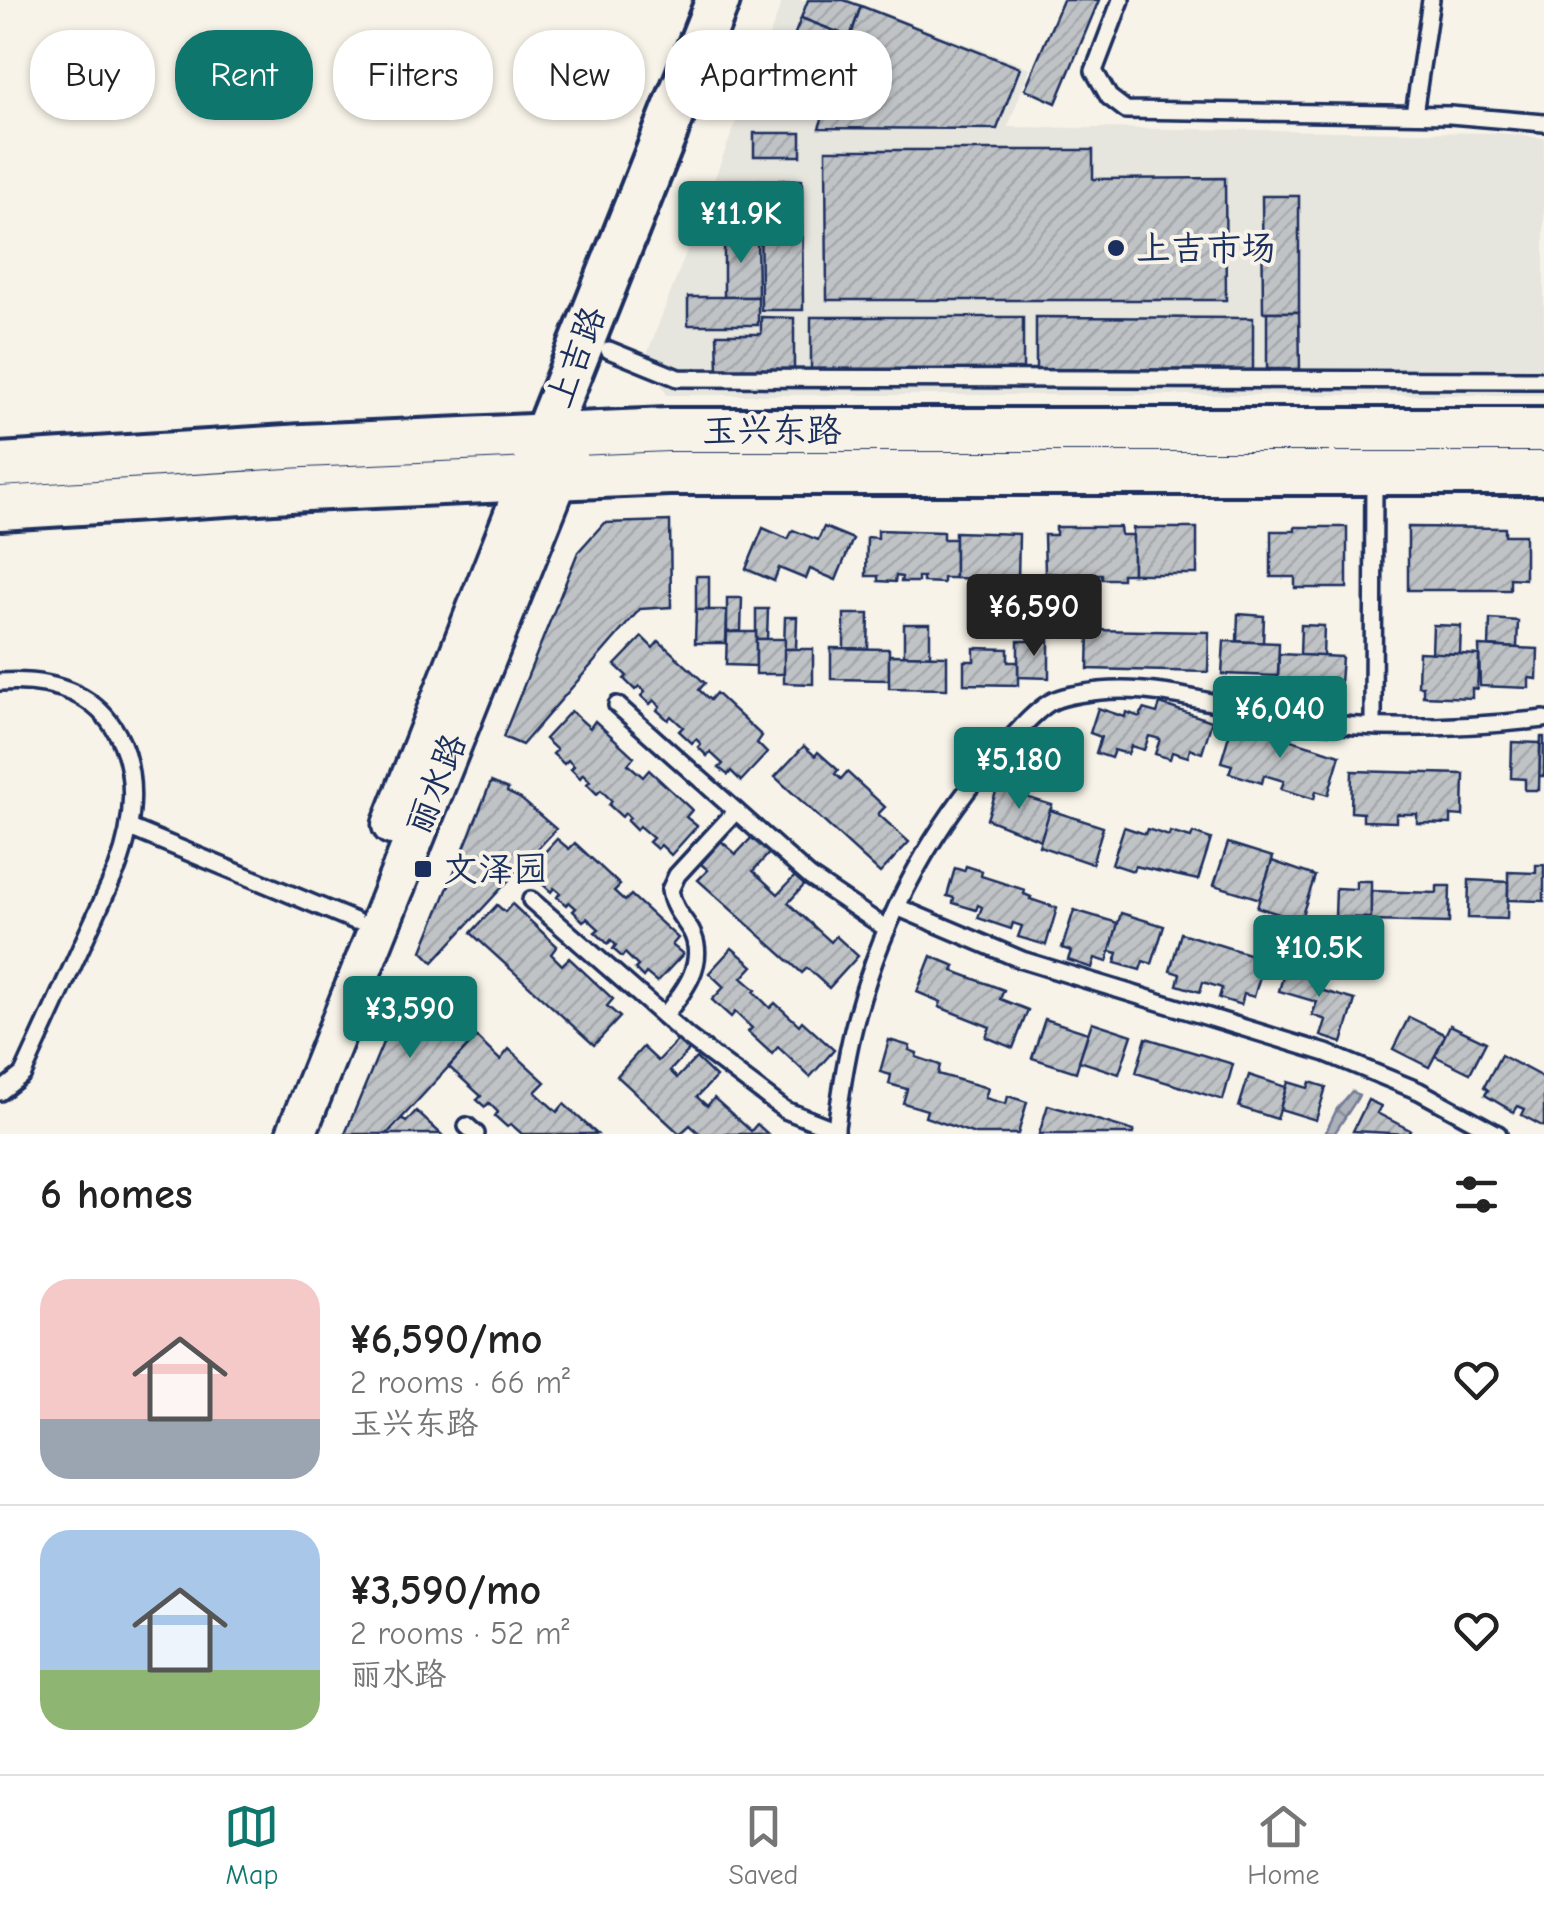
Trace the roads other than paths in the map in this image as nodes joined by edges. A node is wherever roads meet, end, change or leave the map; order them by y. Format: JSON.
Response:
{"nodes":[{"id":1,"x":718,"y":0,"type":"edge"},
{"id":2,"x":750,"y":0,"type":"edge"},
{"id":3,"x":1121,"y":0,"type":"edge"},
{"id":4,"x":1431,"y":0,"type":"edge"},
{"id":5,"x":1414,"y":114,"type":"junction"},
{"id":6,"x":1544,"y":123,"type":"edge"},
{"id":7,"x":610,"y":350,"type":"junction"},
{"id":8,"x":1544,"y":380,"type":"edge"},
{"id":9,"x":1544,"y":430,"type":"edge"},
{"id":10,"x":561,"y":435,"type":"junction"},
{"id":11,"x":0,"y":465,"type":"edge"},
{"id":12,"x":1544,"y":473,"type":"edge"},
{"id":13,"x":1374,"y":474,"type":"junction"},
{"id":14,"x":543,"y":478,"type":"junction"},
{"id":15,"x":0,"y":508,"type":"edge"},
{"id":16,"x":0,"y":682,"type":"edge"},
{"id":17,"x":617,"y":705,"type":"dead end"},
{"id":18,"x":1544,"y":719,"type":"edge"},
{"id":19,"x":1373,"y":726,"type":"junction"},
{"id":20,"x":736,"y":811,"type":"junction"},
{"id":21,"x":130,"y":828,"type":"junction"},
{"id":22,"x":532,"y":900,"type":"dead end"},
{"id":23,"x":897,"y":908,"type":"junction"},
{"id":24,"x":354,"y":921,"type":"junction"},
{"id":25,"x":887,"y":928,"type":"junction"},
{"id":26,"x":664,"y":1016,"type":"junction"},
{"id":27,"x":0,"y":1092,"type":"edge"},
{"id":28,"x":836,"y":1132,"type":"edge"},
{"id":29,"x":268,"y":1134,"type":"edge"},
{"id":30,"x":296,"y":1134,"type":"edge"},
{"id":31,"x":1498,"y":1134,"type":"edge"}],
"edges":[{"from":1,"to":10,"type":"main road","name":"上吉路"},
{"from":2,"to":7,"type":"main road","name":"上吉路"},
{"from":3,"to":5,"type":"lane"},
{"from":4,"to":5,"type":"lane"},
{"from":5,"to":6,"type":"lane"},
{"from":7,"to":8,"type":"lane"},
{"from":7,"to":10,"type":"main road","name":"上吉路"},
{"from":9,"to":10,"type":"main road","name":"玉兴东路"},
{"from":10,"to":11,"type":"main road","name":"玉兴东路"},
{"from":10,"to":14,"type":"street","name":"丽水路"},
{"from":12,"to":13,"type":"main road","name":"玉兴东路"},
{"from":13,"to":14,"type":"main road","name":"玉兴东路"},
{"from":13,"to":19,"type":"lane"},
{"from":14,"to":15,"type":"main road","name":"玉兴东路"},
{"from":14,"to":24,"type":"street","name":"丽水路"},
{"from":14,"to":30,"type":"street","name":"丽水路"},
{"from":16,"to":21,"type":"lane"},
{"from":17,"to":20,"type":"lane"},
{"from":18,"to":19,"type":"lane"},
{"from":19,"to":23,"type":"lane"},
{"from":20,"to":25,"type":"lane"},
{"from":20,"to":26,"type":"lane"},
{"from":21,"to":24,"type":"lane"},
{"from":21,"to":27,"type":"lane"},
{"from":22,"to":26,"type":"lane"},
{"from":23,"to":25,"type":"lane"},
{"from":23,"to":31,"type":"lane"},
{"from":24,"to":29,"type":"street","name":"丽水路"},
{"from":25,"to":28,"type":"lane"},
{"from":26,"to":28,"type":"lane"}]}
